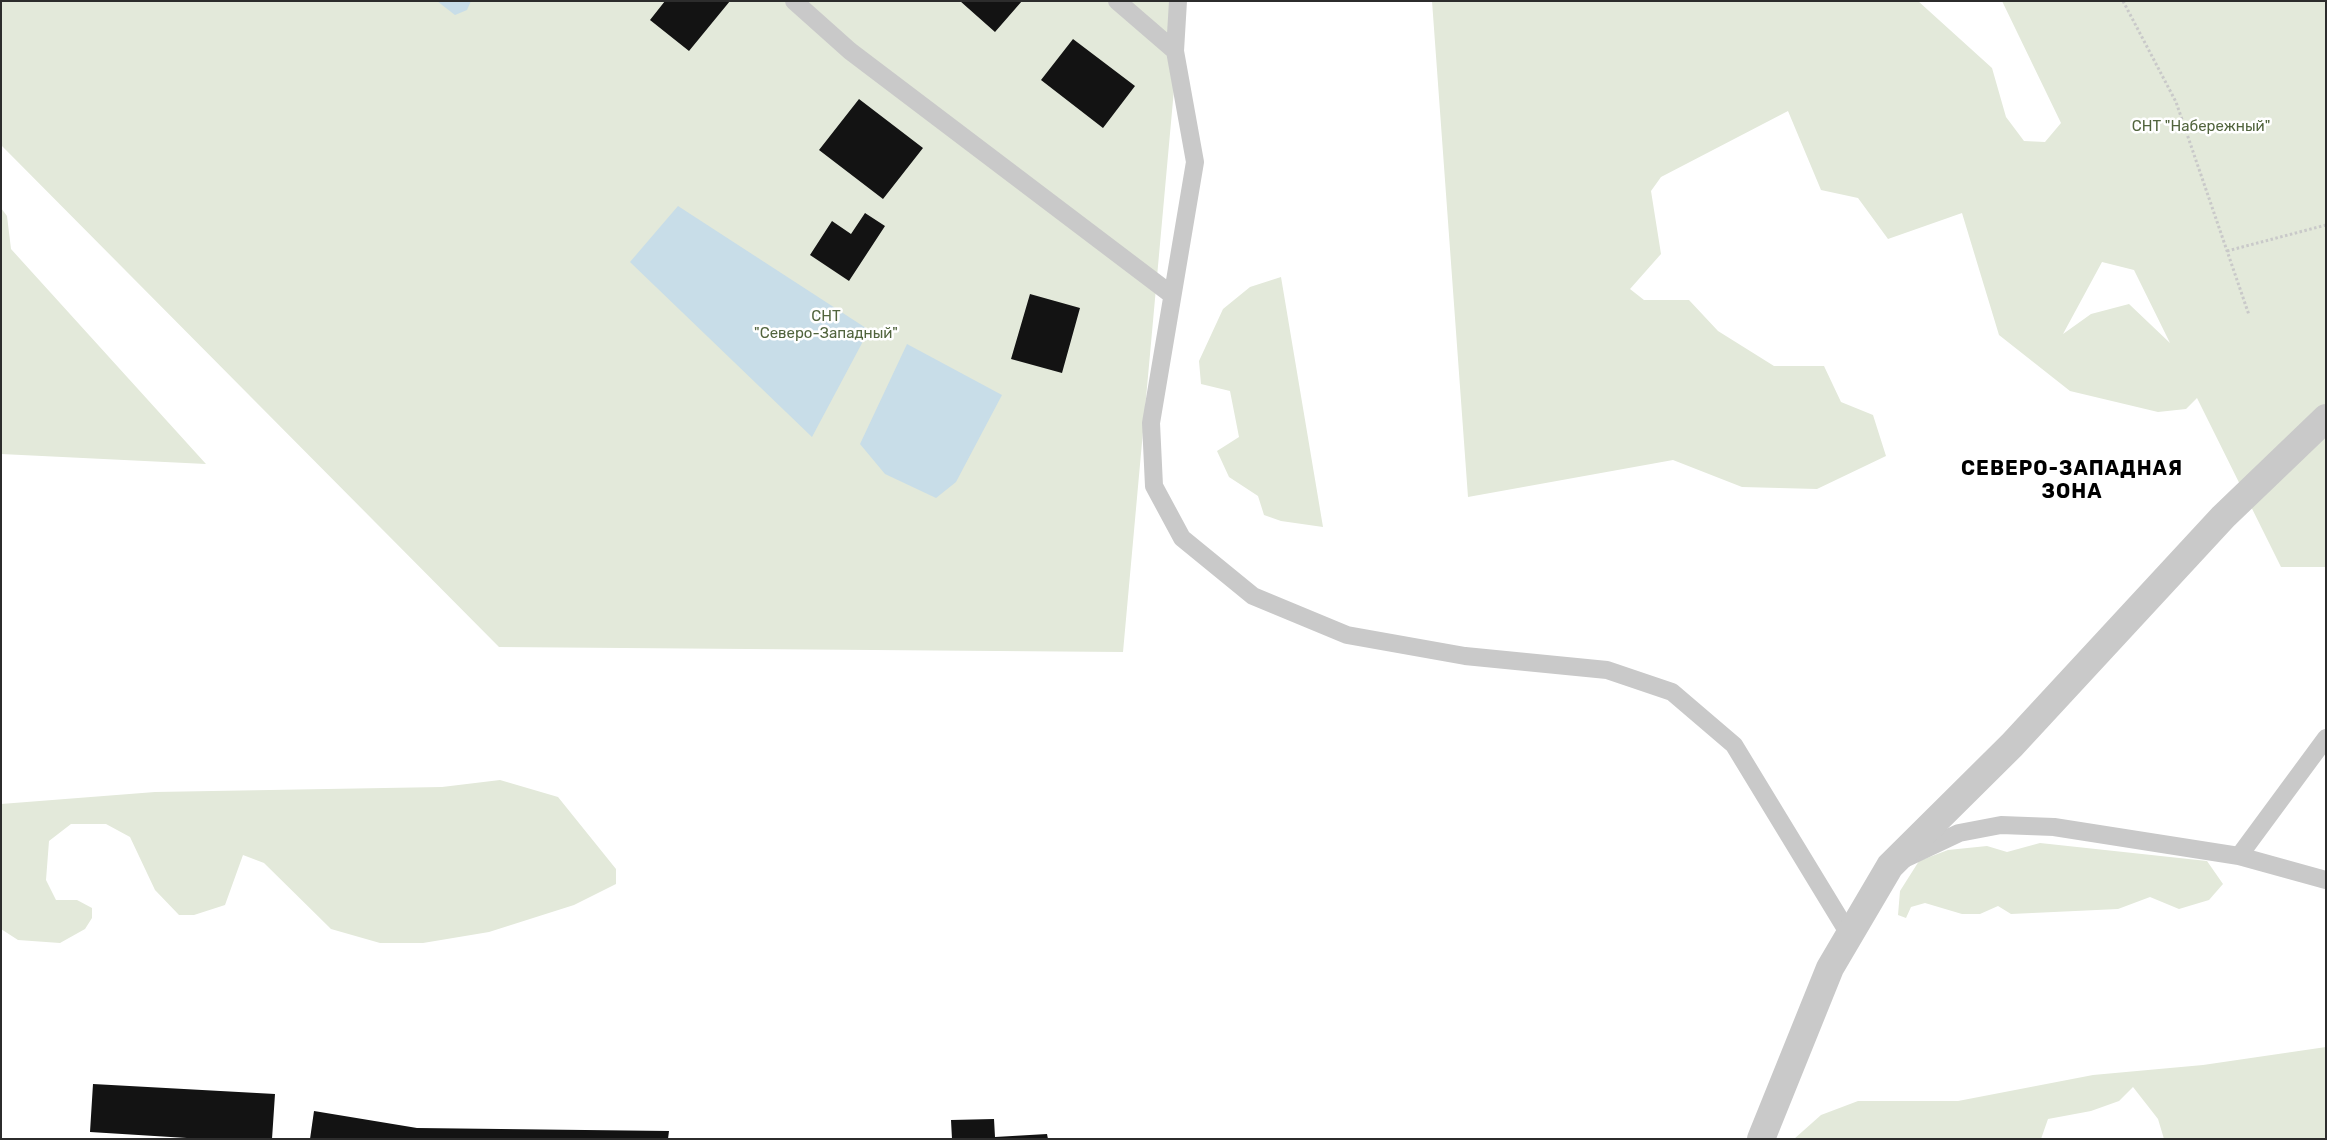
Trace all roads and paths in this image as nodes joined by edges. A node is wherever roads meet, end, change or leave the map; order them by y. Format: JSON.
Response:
{"nodes":[{"id":1,"x":794,"y":1,"type":"edge"},
{"id":2,"x":1117,"y":1,"type":"edge"},
{"id":3,"x":1178,"y":1,"type":"edge"},
{"id":4,"x":2123,"y":1,"type":"edge"},
{"id":5,"x":1175,"y":51,"type":"junction"},
{"id":6,"x":2326,"y":225,"type":"edge"},
{"id":7,"x":2227,"y":251,"type":"junction"},
{"id":8,"x":1172,"y":295,"type":"junction"},
{"id":9,"x":2249,"y":315,"type":"dead end"},
{"id":10,"x":2326,"y":418,"type":"edge"},
{"id":11,"x":2326,"y":738,"type":"edge"},
{"id":12,"x":2239,"y":856,"type":"junction"},
{"id":13,"x":1890,"y":866,"type":"junction"},
{"id":14,"x":2326,"y":880,"type":"edge"},
{"id":15,"x":1850,"y":934,"type":"junction"},
{"id":16,"x":1761,"y":1139,"type":"edge"}],
"edges":[{"from":1,"to":8,"type":"lane"},
{"from":2,"to":5,"type":"lane"},
{"from":3,"to":5,"type":"lane"},
{"from":4,"to":7,"type":"path"},
{"from":5,"to":8,"type":"lane"},
{"from":6,"to":7,"type":"path"},
{"from":7,"to":9,"type":"path"},
{"from":8,"to":15,"type":"lane"},
{"from":10,"to":13,"type":"street"},
{"from":11,"to":12,"type":"lane"},
{"from":12,"to":13,"type":"lane"},
{"from":12,"to":14,"type":"lane"},
{"from":13,"to":15,"type":"street"},
{"from":15,"to":16,"type":"street"}]}
